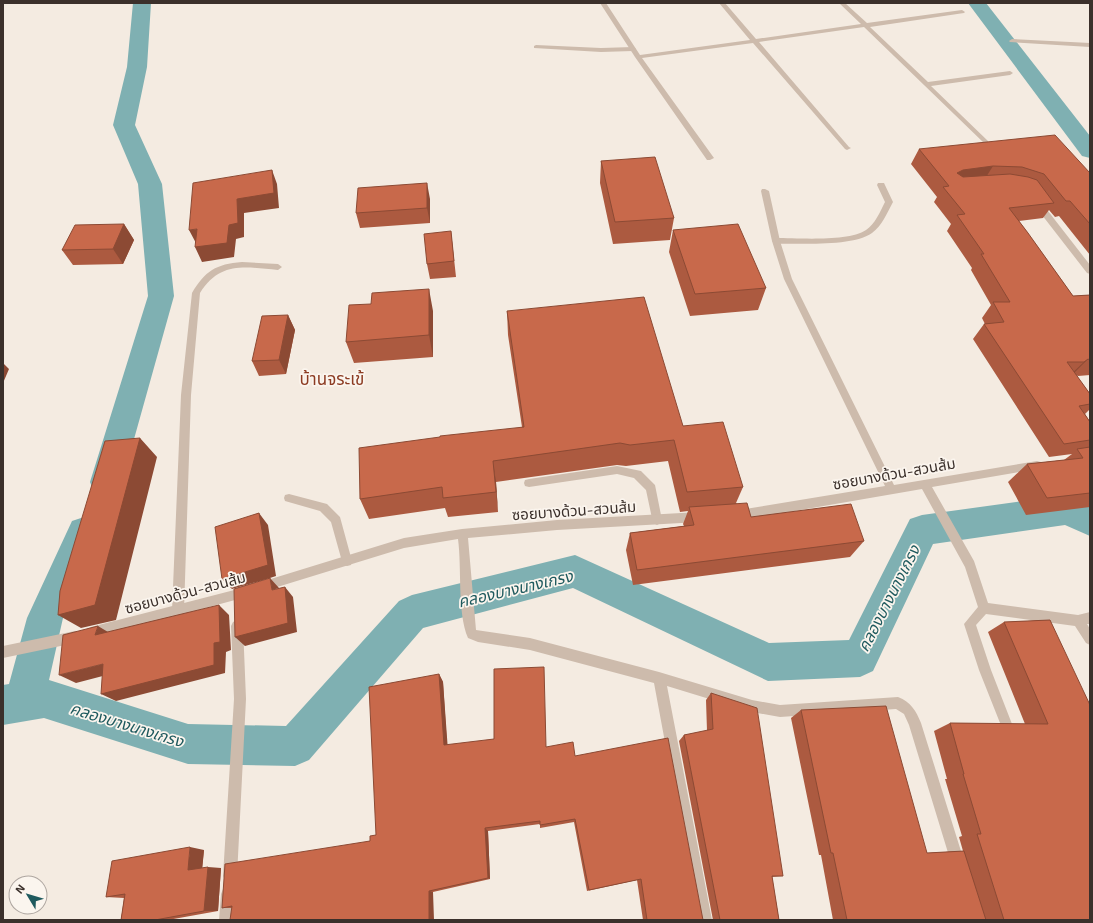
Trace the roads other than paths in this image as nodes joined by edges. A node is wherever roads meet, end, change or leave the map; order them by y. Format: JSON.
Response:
{"nodes":[{"id":1,"x":603,"y":3,"type":"edge"},
{"id":2,"x":722,"y":3,"type":"edge"},
{"id":3,"x":842,"y":3,"type":"edge"},
{"id":4,"x":962,"y":12,"type":"dead end"},
{"id":5,"x":866,"y":26,"type":"junction"},
{"id":6,"x":755,"y":41,"type":"junction"},
{"id":7,"x":1012,"y":41,"type":"dead end"},
{"id":8,"x":1090,"y":45,"type":"edge"},
{"id":9,"x":536,"y":47,"type":"dead end"},
{"id":10,"x":633,"y":48,"type":"junction"},
{"id":11,"x":638,"y":57,"type":"junction"},
{"id":12,"x":1010,"y":73,"type":"dead end"},
{"id":13,"x":928,"y":84,"type":"junction"},
{"id":14,"x":986,"y":142,"type":"edge"},
{"id":15,"x":847,"y":148,"type":"dead end"},
{"id":16,"x":710,"y":158,"type":"dead end"},
{"id":17,"x":881,"y":185,"type":"dead end"},
{"id":18,"x":765,"y":191,"type":"dead end"},
{"id":19,"x":1035,"y":199,"type":"edge"},
{"id":20,"x":776,"y":241,"type":"junction"},
{"id":21,"x":278,"y":267,"type":"dead end"},
{"id":22,"x":1090,"y":271,"type":"edge"},
{"id":23,"x":1051,"y":462,"type":"edge"},
{"id":24,"x":529,"y":483,"type":"dead end"},
{"id":25,"x":924,"y":483,"type":"junction"},
{"id":26,"x":891,"y":489,"type":"junction"},
{"id":27,"x":289,"y":498,"type":"dead end"},
{"id":28,"x":728,"y":514,"type":"edge"},
{"id":29,"x":712,"y":516,"type":"edge"},
{"id":30,"x":657,"y":520,"type":"junction"},
{"id":31,"x":462,"y":534,"type":"junction"},
{"id":32,"x":346,"y":561,"type":"junction"},
{"id":33,"x":236,"y":595,"type":"junction"},
{"id":34,"x":984,"y":608,"type":"junction"},
{"id":35,"x":178,"y":611,"type":"junction"},
{"id":36,"x":1090,"y":618,"type":"edge"},
{"id":37,"x":1078,"y":622,"type":"junction"},
{"id":38,"x":1090,"y":639,"type":"edge"},
{"id":39,"x":3,"y":652,"type":"edge"},
{"id":40,"x":659,"y":678,"type":"junction"},
{"id":41,"x":1006,"y":724,"type":"edge"},
{"id":42,"x":961,"y":874,"type":"edge"},
{"id":43,"x":226,"y":920,"type":"edge"},
{"id":44,"x":705,"y":920,"type":"edge"}],
"edges":[{"from":1,"to":10,"type":"street"},
{"from":2,"to":6,"type":"street"},
{"from":3,"to":5,"type":"street"},
{"from":4,"to":5,"type":"street"},
{"from":5,"to":6,"type":"street"},
{"from":5,"to":13,"type":"street"},
{"from":6,"to":11,"type":"street"},
{"from":6,"to":15,"type":"street"},
{"from":7,"to":8,"type":"street"},
{"from":9,"to":10,"type":"street"},
{"from":10,"to":11,"type":"street"},
{"from":11,"to":16,"type":"street"},
{"from":12,"to":13,"type":"street"},
{"from":13,"to":14,"type":"street"},
{"from":17,"to":20,"type":"street"},
{"from":18,"to":20,"type":"street"},
{"from":19,"to":22,"type":"street"},
{"from":20,"to":26,"type":"street"},
{"from":21,"to":35,"type":"street"},
{"from":23,"to":25,"type":"street","name":"ซอยบางด้วน-สวนส้ม"},
{"from":24,"to":30,"type":"street"},
{"from":25,"to":26,"type":"street","name":"ซอยบางด้วน-สวนส้ม"},
{"from":25,"to":34,"type":"street"},
{"from":26,"to":28,"type":"street","name":"ซอยบางด้วน-สวนส้ม"},
{"from":27,"to":32,"type":"street"},
{"from":29,"to":30,"type":"street","name":"ซอยบางด้วน-สวนส้ม"},
{"from":30,"to":31,"type":"street","name":"ซอยบางด้วน-สวนส้ม"},
{"from":31,"to":32,"type":"street","name":"ซอยบางด้วน-สวนส้ม"},
{"from":31,"to":40,"type":"street"},
{"from":32,"to":33,"type":"street","name":"ซอยบางด้วน-สวนส้ม"},
{"from":33,"to":35,"type":"street","name":"ซอยบางด้วน-สวนส้ม"},
{"from":33,"to":43,"type":"street"},
{"from":34,"to":37,"type":"street"},
{"from":34,"to":41,"type":"street"},
{"from":35,"to":39,"type":"street","name":"ซอยบางด้วน-สวนส้ม"},
{"from":36,"to":37,"type":"street"},
{"from":37,"to":38,"type":"street"},
{"from":40,"to":42,"type":"street"},
{"from":40,"to":44,"type":"street"}]}
